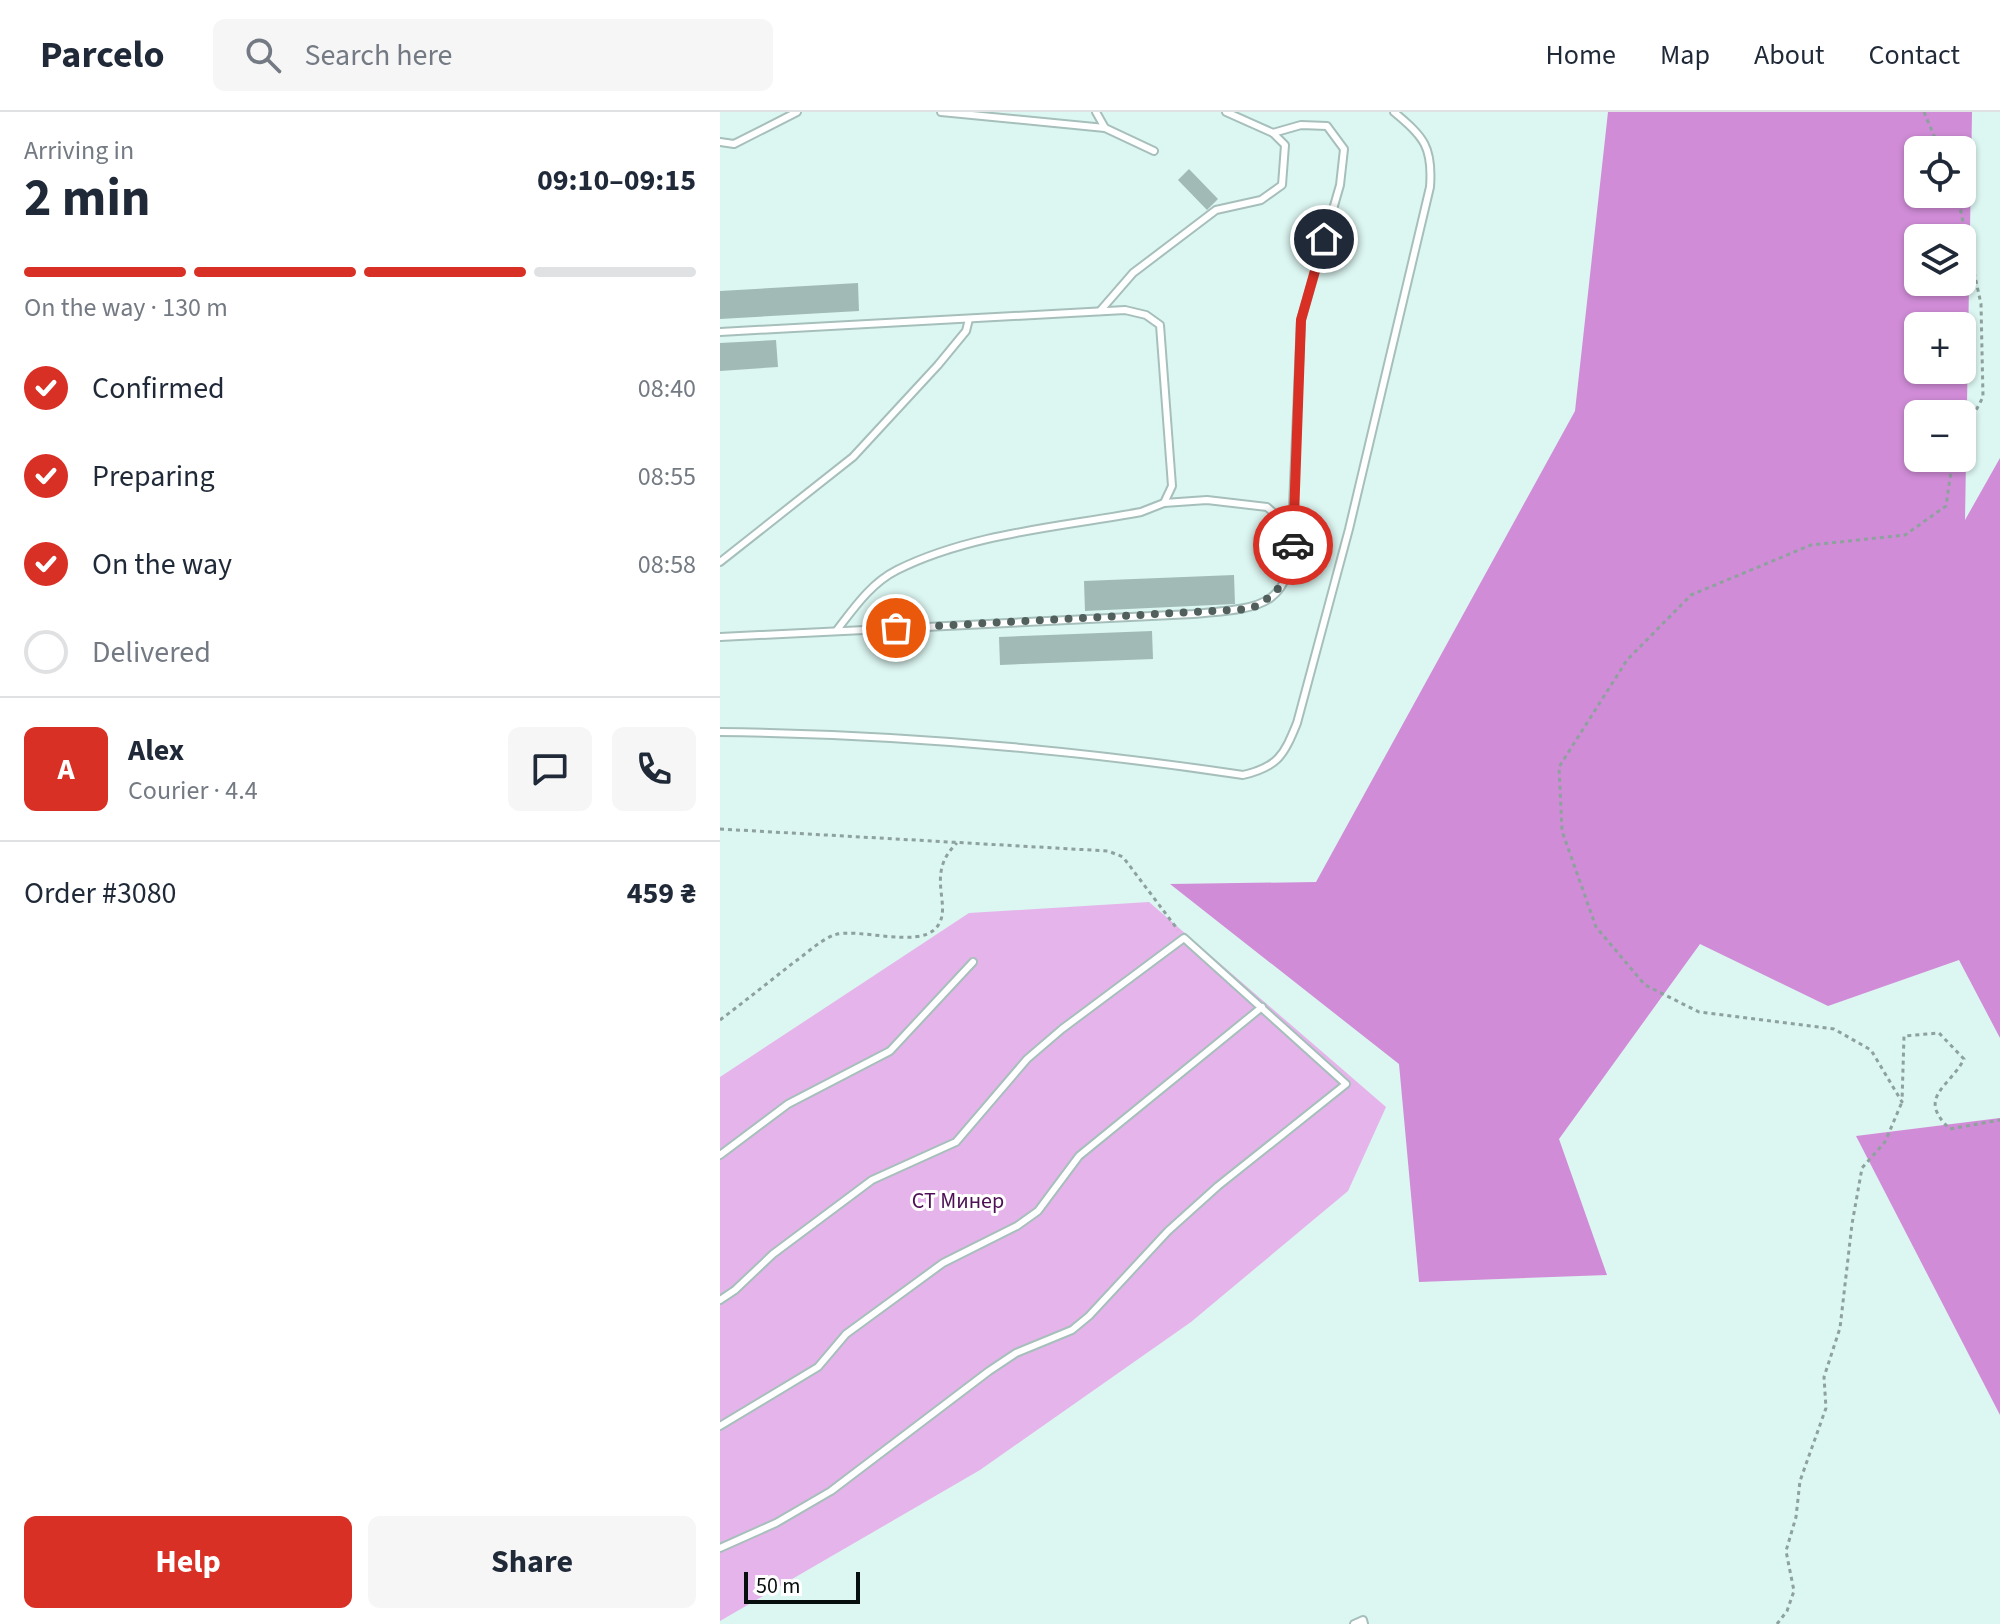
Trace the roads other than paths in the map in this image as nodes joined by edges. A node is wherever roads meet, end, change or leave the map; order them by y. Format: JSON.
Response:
{"nodes":[{"id":1,"x":797,"y":112,"type":"edge"},
{"id":2,"x":941,"y":112,"type":"edge"},
{"id":3,"x":1096,"y":112,"type":"edge"},
{"id":4,"x":1226,"y":112,"type":"edge"},
{"id":5,"x":1394,"y":112,"type":"edge"},
{"id":6,"x":1105,"y":128,"type":"junction"},
{"id":7,"x":1273,"y":133,"type":"junction"},
{"id":8,"x":720,"y":142,"type":"edge"},
{"id":9,"x":1154,"y":151,"type":"dead end"},
{"id":10,"x":1100,"y":311,"type":"junction"},
{"id":11,"x":969,"y":319,"type":"junction"},
{"id":12,"x":720,"y":332,"type":"edge"},
{"id":13,"x":1164,"y":503,"type":"junction"},
{"id":14,"x":1292,"y":529,"type":"junction"},
{"id":15,"x":720,"y":562,"type":"edge"},
{"id":16,"x":837,"y":630,"type":"junction"},
{"id":17,"x":720,"y":637,"type":"edge"},
{"id":18,"x":720,"y":732,"type":"edge"},
{"id":19,"x":973,"y":962,"type":"dead end"},
{"id":20,"x":1262,"y":1007,"type":"junction"},
{"id":21,"x":720,"y":1155,"type":"edge"},
{"id":22,"x":720,"y":1300,"type":"edge"},
{"id":23,"x":720,"y":1426,"type":"edge"},
{"id":24,"x":720,"y":1548,"type":"edge"},
{"id":25,"x":1354,"y":1624,"type":"edge"},
{"id":26,"x":1364,"y":1624,"type":"edge"}],
"edges":[{"from":1,"to":8,"type":"lane"},
{"from":2,"to":6,"type":"lane"},
{"from":3,"to":6,"type":"lane"},
{"from":4,"to":7,"type":"lane"},
{"from":5,"to":18,"type":"lane"},
{"from":6,"to":9,"type":"lane"},
{"from":7,"to":10,"type":"lane"},
{"from":7,"to":14,"type":"lane"},
{"from":10,"to":11,"type":"lane"},
{"from":10,"to":13,"type":"lane"},
{"from":11,"to":12,"type":"lane"},
{"from":11,"to":15,"type":"lane"},
{"from":13,"to":14,"type":"lane"},
{"from":13,"to":16,"type":"lane"},
{"from":14,"to":16,"type":"lane"},
{"from":16,"to":17,"type":"lane"},
{"from":19,"to":21,"type":"lane"},
{"from":20,"to":22,"type":"lane"},
{"from":20,"to":23,"type":"lane"},
{"from":20,"to":24,"type":"lane"},
{"from":25,"to":26,"type":"lane"}]}
